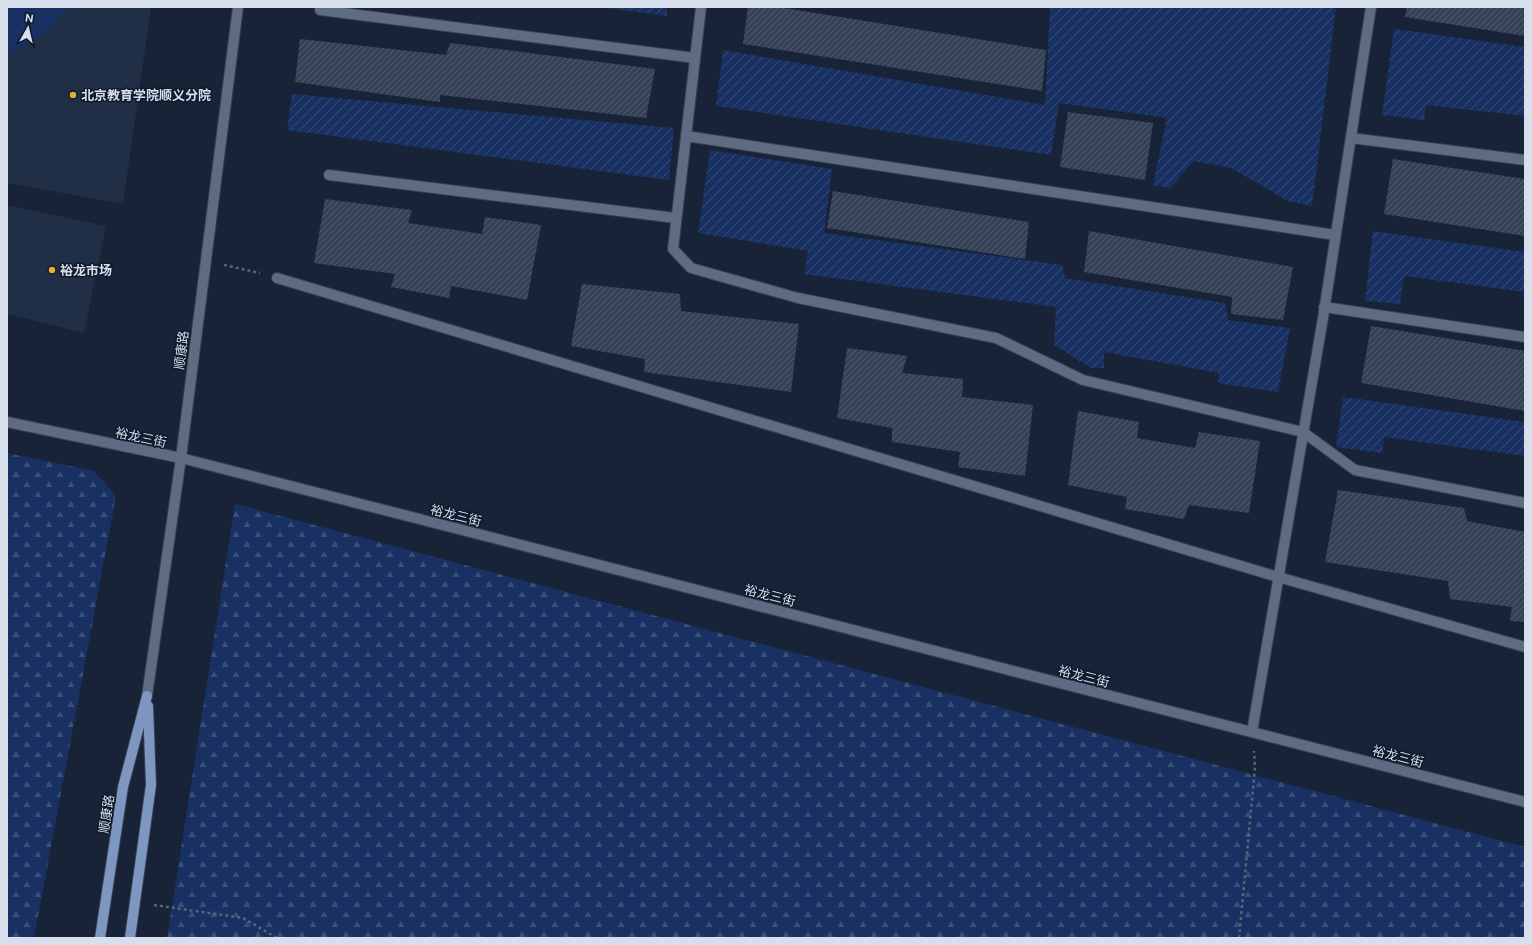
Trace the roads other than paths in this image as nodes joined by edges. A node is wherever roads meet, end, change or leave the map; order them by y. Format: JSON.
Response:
{"nodes":[{"id":1,"x":238,"y":7,"type":"edge"},
{"id":2,"x":701,"y":7,"type":"edge"},
{"id":3,"x":1371,"y":7,"type":"edge"},
{"id":4,"x":320,"y":10,"type":"dead end"},
{"id":5,"x":695,"y":58,"type":"junction"},
{"id":6,"x":686,"y":136,"type":"junction"},
{"id":7,"x":1351,"y":138,"type":"junction"},
{"id":8,"x":1525,"y":160,"type":"edge"},
{"id":9,"x":329,"y":175,"type":"dead end"},
{"id":10,"x":676,"y":218,"type":"junction"},
{"id":11,"x":1335,"y":235,"type":"junction"},
{"id":12,"x":277,"y":278,"type":"road end"},
{"id":13,"x":1324,"y":307,"type":"junction"},
{"id":14,"x":1525,"y":337,"type":"edge"},
{"id":15,"x":7,"y":422,"type":"edge"},
{"id":16,"x":1303,"y":432,"type":"junction"},
{"id":17,"x":180,"y":458,"type":"junction"},
{"id":18,"x":1525,"y":503,"type":"edge"},
{"id":19,"x":1278,"y":578,"type":"junction"},
{"id":20,"x":1525,"y":648,"type":"edge"},
{"id":21,"x":147,"y":696,"type":"junction"},
{"id":22,"x":1252,"y":732,"type":"junction"},
{"id":23,"x":1525,"y":802,"type":"edge"},
{"id":24,"x":100,"y":938,"type":"edge"},
{"id":25,"x":130,"y":938,"type":"edge"}],
"edges":[{"from":1,"to":17,"type":"street","name":"顺康路"},
{"from":2,"to":5,"type":"street"},
{"from":3,"to":7,"type":"street"},
{"from":4,"to":5,"type":"street"},
{"from":5,"to":6,"type":"street"},
{"from":6,"to":10,"type":"street"},
{"from":6,"to":11,"type":"street"},
{"from":7,"to":8,"type":"street"},
{"from":7,"to":11,"type":"street"},
{"from":9,"to":10,"type":"street"},
{"from":10,"to":16,"type":"street"},
{"from":11,"to":13,"type":"street"},
{"from":12,"to":19,"type":"street"},
{"from":13,"to":14,"type":"street"},
{"from":13,"to":16,"type":"street"},
{"from":15,"to":17,"type":"street","name":"裕龙三街"},
{"from":16,"to":18,"type":"street"},
{"from":16,"to":19,"type":"street"},
{"from":17,"to":21,"type":"street","name":"顺康路"},
{"from":17,"to":22,"type":"street","name":"裕龙三街"},
{"from":19,"to":20,"type":"street"},
{"from":19,"to":22,"type":"street"},
{"from":21,"to":24,"type":"main road","name":"顺康路"},
{"from":21,"to":25,"type":"main road","name":"顺康路"},
{"from":22,"to":23,"type":"street","name":"裕龙三街"}]}
